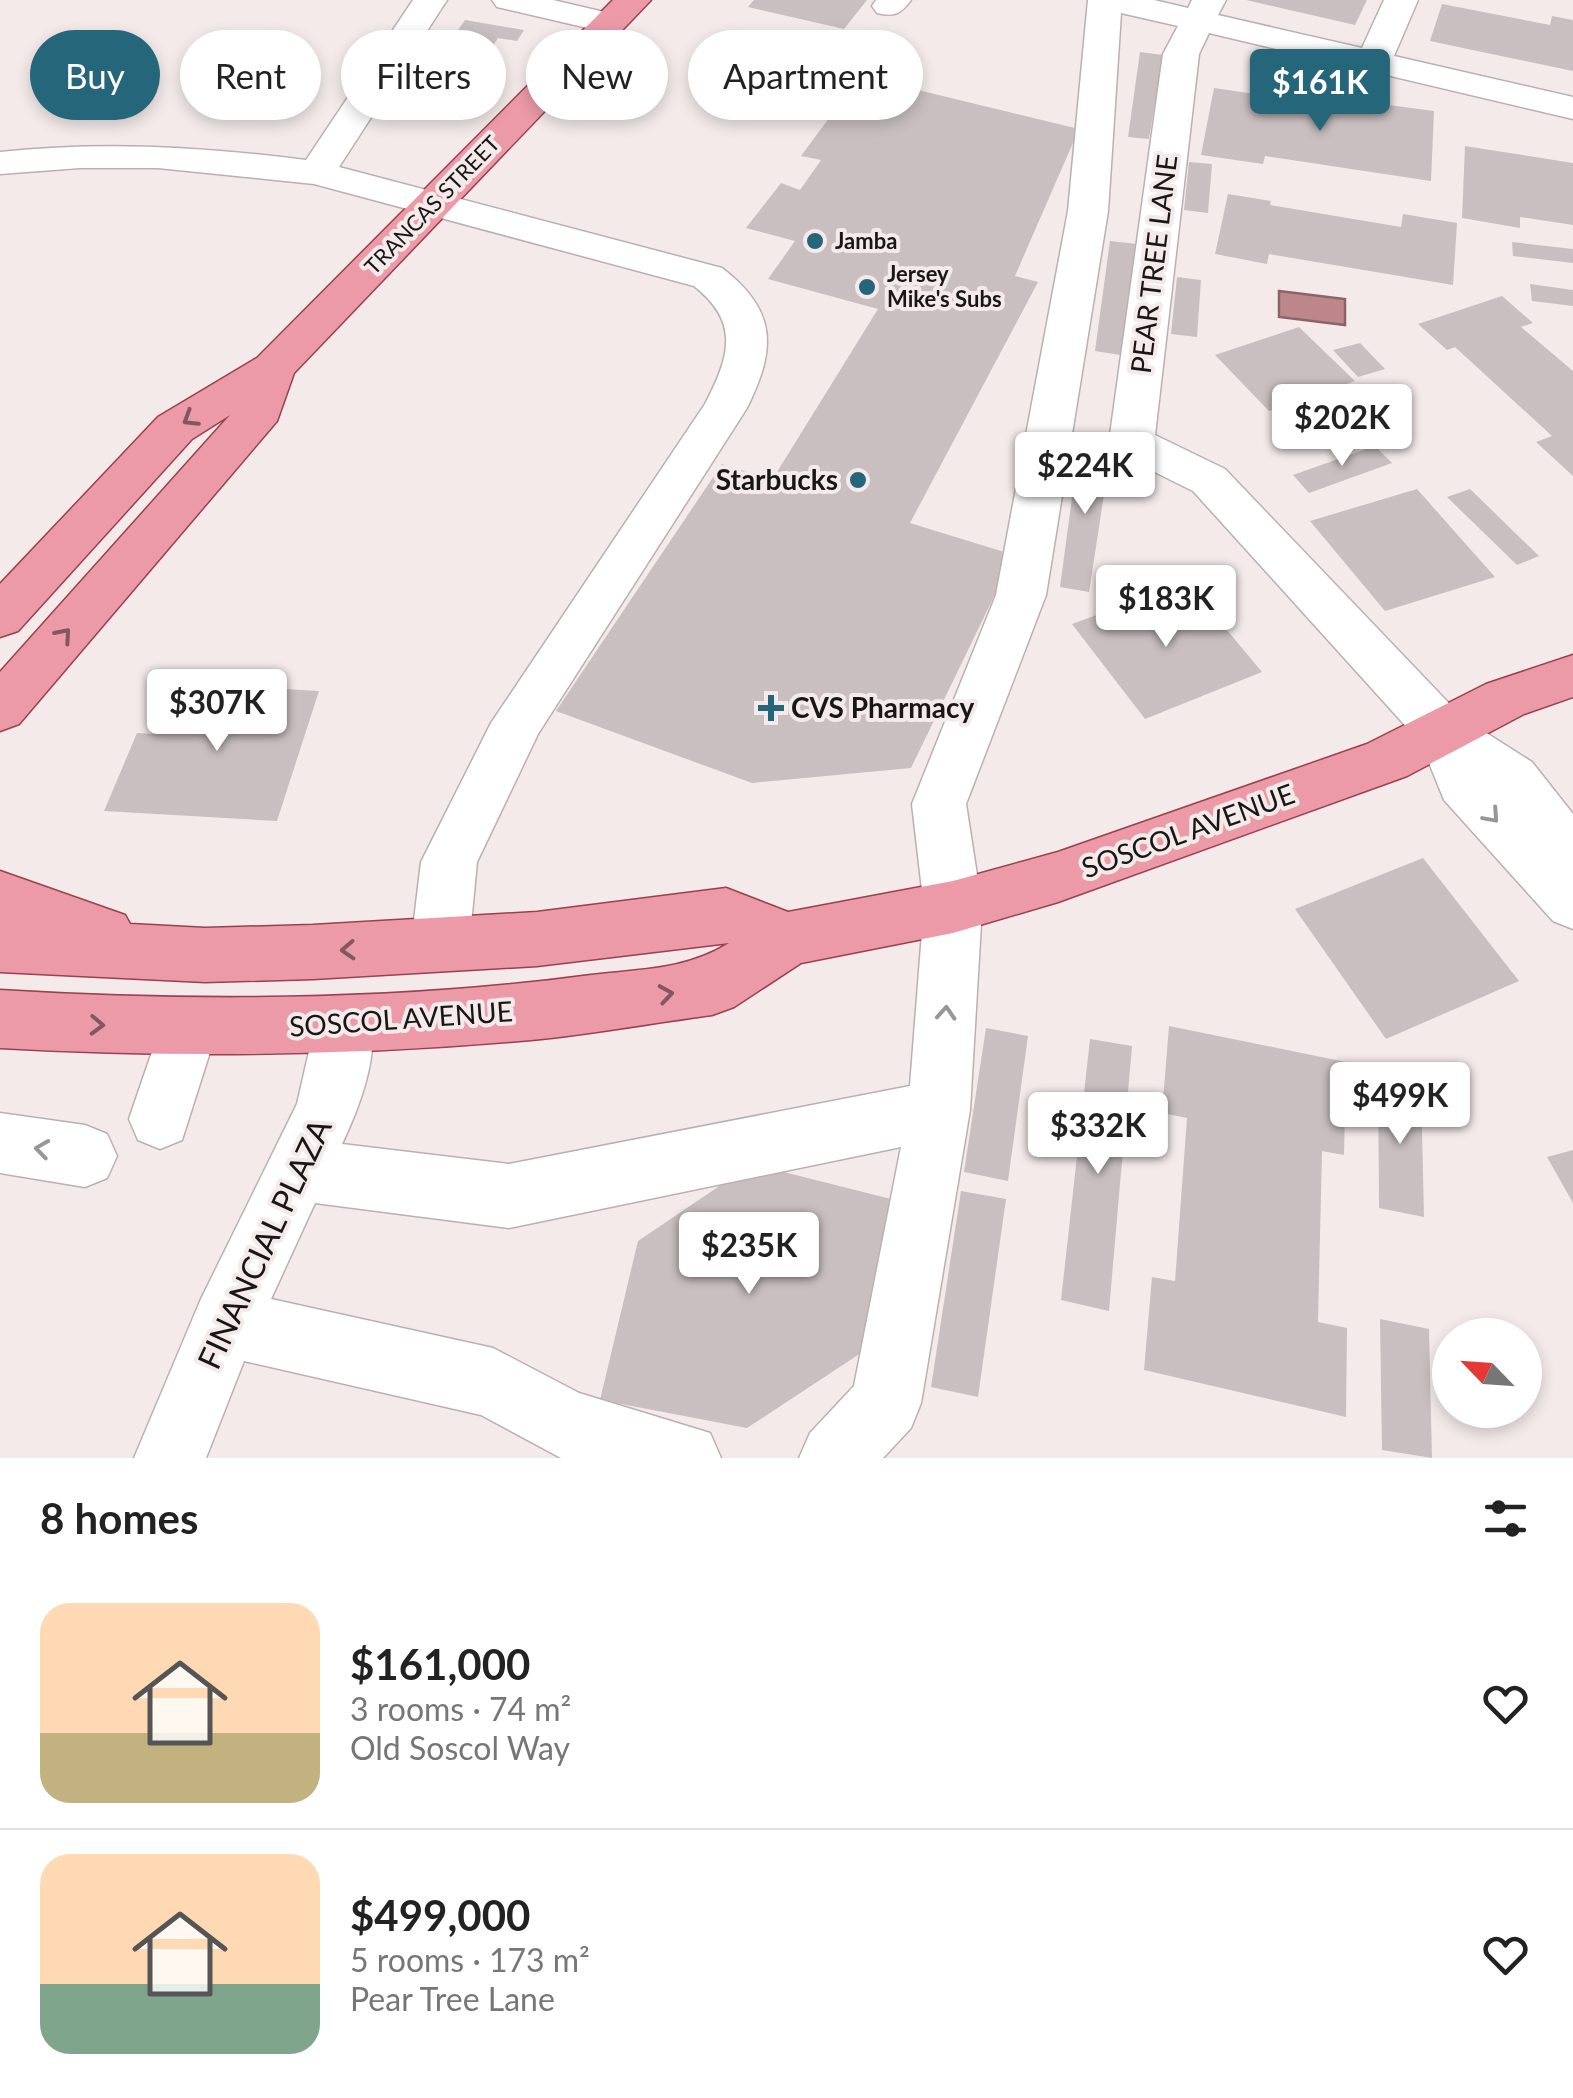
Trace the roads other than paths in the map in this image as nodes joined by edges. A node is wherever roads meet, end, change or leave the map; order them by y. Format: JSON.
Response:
{"nodes":[{"id":1,"x":430,"y":0,"type":"edge"},
{"id":2,"x":510,"y":0,"type":"edge"},
{"id":3,"x":1108,"y":0,"type":"edge"},
{"id":4,"x":1401,"y":0,"type":"edge"},
{"id":5,"x":561,"y":6,"type":"edge"},
{"id":6,"x":1204,"y":10,"type":"edge"},
{"id":7,"x":621,"y":12,"type":"edge"},
{"id":8,"x":1374,"y":61,"type":"junction"},
{"id":9,"x":1573,"y":108,"type":"edge"},
{"id":10,"x":0,"y":164,"type":"edge"},
{"id":11,"x":316,"y":173,"type":"junction"},
{"id":12,"x":444,"y":208,"type":"junction"},
{"id":13,"x":273,"y":368,"type":"junction"},
{"id":14,"x":0,"y":616,"type":"edge"},
{"id":15,"x":1573,"y":676,"type":"edge"},
{"id":16,"x":3,"y":706,"type":"edge"},
{"id":17,"x":1444,"y":733,"type":"junction"},
{"id":18,"x":1573,"y":856,"type":"edge"},
{"id":19,"x":0,"y":896,"type":"edge"},
{"id":20,"x":1573,"y":904,"type":"edge"},
{"id":21,"x":953,"y":907,"type":"junction"},
{"id":22,"x":655,"y":926,"type":"junction"},
{"id":23,"x":787,"y":939,"type":"junction"},
{"id":24,"x":0,"y":945,"type":"edge"},
{"id":25,"x":440,"y":945,"type":"junction"},
{"id":26,"x":159,"y":954,"type":"junction"},
{"id":27,"x":0,"y":1019,"type":"edge"},
{"id":28,"x":345,"y":1025,"type":"junction"},
{"id":29,"x":188,"y":1028,"type":"junction"},
{"id":30,"x":938,"y":1110,"type":"junction"},
{"id":31,"x":160,"y":1120,"type":"dead end"},
{"id":32,"x":0,"y":1144,"type":"edge"},
{"id":33,"x":85,"y":1156,"type":"dead end"},
{"id":34,"x":298,"y":1170,"type":"junction"},
{"id":35,"x":225,"y":1323,"type":"junction"},
{"id":36,"x":170,"y":1458,"type":"edge"},
{"id":37,"x":685,"y":1458,"type":"edge"},
{"id":38,"x":835,"y":1458,"type":"edge"}],
"edges":[{"from":1,"to":11,"type":"street"},
{"from":2,"to":5,"type":"street"},
{"from":3,"to":6,"type":"street"},
{"from":3,"to":21,"type":"street"},
{"from":4,"to":8,"type":"street"},
{"from":5,"to":7,"type":"street"},
{"from":6,"to":8,"type":"street"},
{"from":6,"to":17,"type":"street","name":"PEAR TREE LANE"},
{"from":7,"to":12,"type":"main road","name":"TRANCAS STREET"},
{"from":8,"to":9,"type":"street"},
{"from":10,"to":11,"type":"street"},
{"from":11,"to":12,"type":"street"},
{"from":12,"to":13,"type":"main road","name":"TRANCAS STREET"},
{"from":12,"to":25,"type":"street"},
{"from":13,"to":14,"type":"main road","name":"TRANCAS STREET","one_way":true},
{"from":16,"to":13,"type":"main road","name":"TRANCAS STREET","one_way":true},
{"from":15,"to":17,"type":"main road","name":"SOSCOL AVENUE"},
{"from":17,"to":18,"type":"street","name":"PEAR TREE LANE"},
{"from":17,"to":20,"type":"street","name":"PEAR TREE LANE","one_way":true},
{"from":17,"to":21,"type":"main road","name":"SOSCOL AVENUE"},
{"from":19,"to":26,"type":"main road"},
{"from":21,"to":23,"type":"main road","name":"SOSCOL AVENUE"},
{"from":30,"to":21,"type":"street","one_way":true},
{"from":22,"to":23,"type":"main road"},
{"from":22,"to":25,"type":"main road"},
{"from":22,"to":28,"type":"main road"},
{"from":28,"to":23,"type":"main road","name":"SOSCOL AVENUE","one_way":true},
{"from":24,"to":26,"type":"main road"},
{"from":25,"to":26,"type":"main road","one_way":true},
{"from":27,"to":29,"type":"main road","name":"SOSCOL AVENUE","one_way":true},
{"from":28,"to":29,"type":"main road","name":"SOSCOL AVENUE"},
{"from":28,"to":34,"type":"street","name":"FINANCIAL PLAZA"},
{"from":29,"to":31,"type":"street"},
{"from":30,"to":34,"type":"street"},
{"from":30,"to":38,"type":"street"},
{"from":33,"to":32,"type":"street","one_way":true},
{"from":34,"to":35,"type":"street","name":"FINANCIAL PLAZA"},
{"from":35,"to":36,"type":"street","name":"FINANCIAL PLAZA"},
{"from":35,"to":37,"type":"street"}]}
